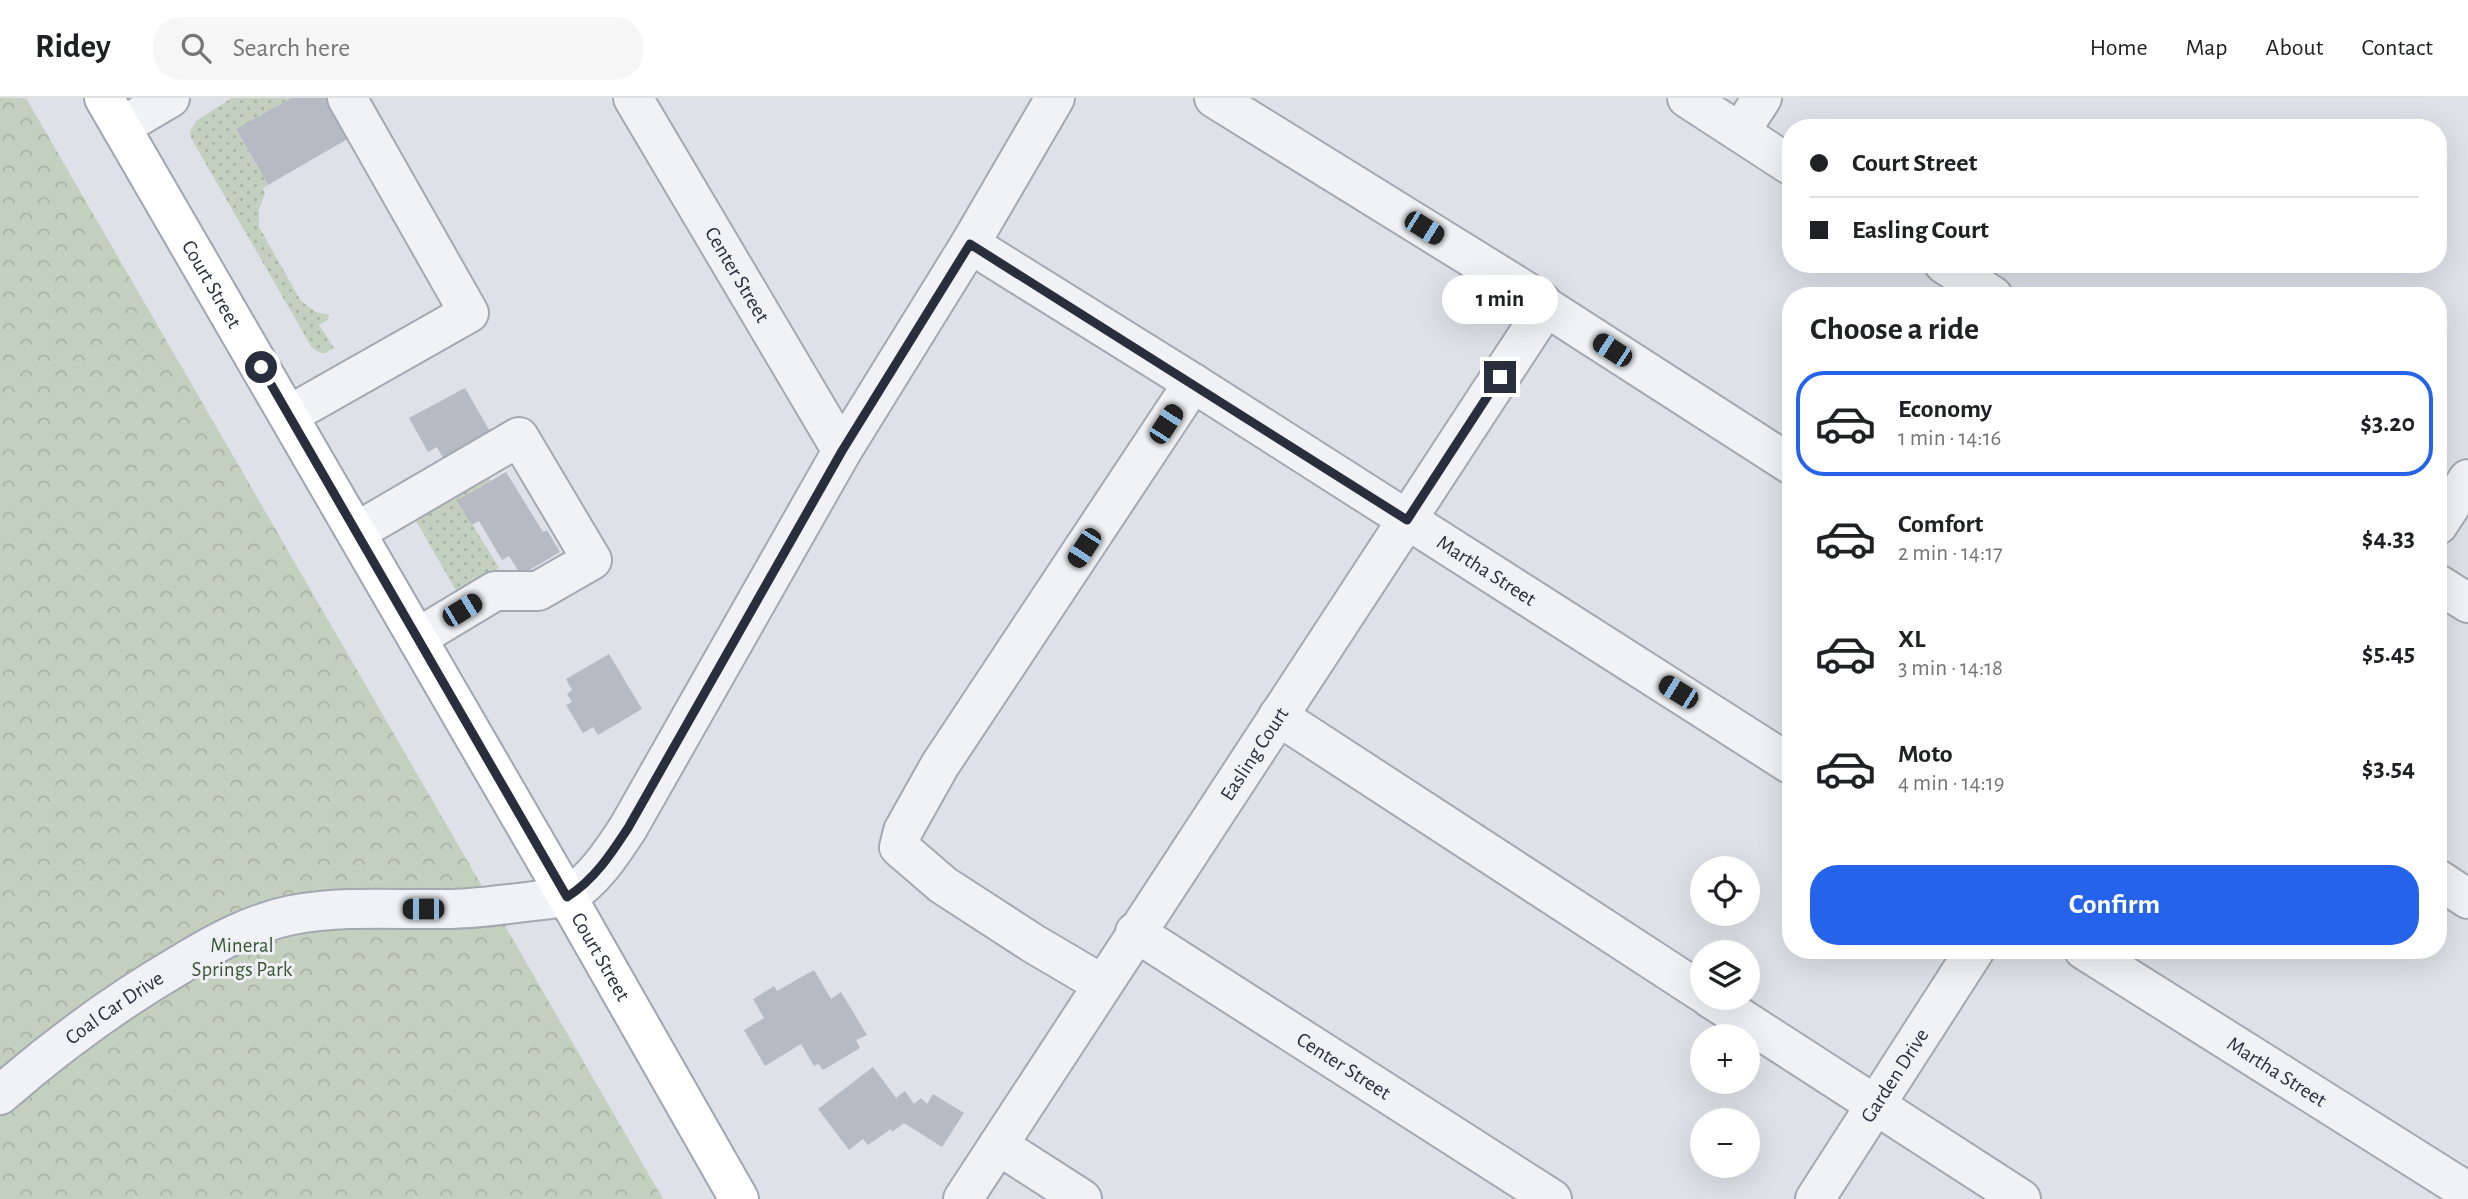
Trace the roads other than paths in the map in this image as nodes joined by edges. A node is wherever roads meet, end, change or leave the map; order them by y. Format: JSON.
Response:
{"nodes":[{"id":1,"x":170,"y":98,"type":"edge"},
{"id":2,"x":347,"y":98,"type":"edge"},
{"id":3,"x":634,"y":98,"type":"edge"},
{"id":4,"x":1055,"y":98,"type":"edge"},
{"id":5,"x":1214,"y":98,"type":"edge"},
{"id":6,"x":1687,"y":98,"type":"edge"},
{"id":7,"x":1762,"y":98,"type":"edge"},
{"id":8,"x":113,"y":112,"type":"edge"},
{"id":9,"x":1740,"y":132,"type":"junction"},
{"id":10,"x":1782,"y":159,"type":"edge"},
{"id":11,"x":970,"y":244,"type":"junction"},
{"id":12,"x":1958,"y":273,"type":"edge"},
{"id":13,"x":1979,"y":287,"type":"edge"},
{"id":14,"x":1546,"y":307,"type":"junction"},
{"id":15,"x":1193,"y":383,"type":"junction"},
{"id":16,"x":289,"y":415,"type":"junction"},
{"id":17,"x":842,"y":451,"type":"junction"},
{"id":18,"x":1782,"y":459,"type":"edge"},
{"id":19,"x":2468,"y":479,"type":"edge"},
{"id":20,"x":2447,"y":511,"type":"edge"},
{"id":21,"x":1407,"y":520,"type":"junction"},
{"id":22,"x":356,"y":532,"type":"junction"},
{"id":23,"x":2447,"y":590,"type":"edge"},
{"id":24,"x":2468,"y":603,"type":"edge"},
{"id":25,"x":417,"y":638,"type":"junction"},
{"id":26,"x":1278,"y":716,"type":"junction"},
{"id":27,"x":1782,"y":759,"type":"edge"},
{"id":28,"x":2447,"y":885,"type":"edge"},
{"id":29,"x":567,"y":897,"type":"junction"},
{"id":30,"x":2468,"y":899,"type":"edge"},
{"id":31,"x":1135,"y":932,"type":"junction"},
{"id":32,"x":1969,"y":959,"type":"edge"},
{"id":33,"x":2098,"y":959,"type":"edge"},
{"id":34,"x":1102,"y":984,"type":"junction"},
{"id":35,"x":1690,"y":985,"type":"edge"},
{"id":36,"x":1729,"y":1010,"type":"edge"},
{"id":37,"x":0,"y":1095,"type":"edge"},
{"id":38,"x":1875,"y":1105,"type":"junction"},
{"id":39,"x":998,"y":1145,"type":"junction"},
{"id":40,"x":2468,"y":1192,"type":"edge"},
{"id":41,"x":739,"y":1199,"type":"edge"},
{"id":42,"x":963,"y":1199,"type":"edge"},
{"id":43,"x":1082,"y":1199,"type":"edge"},
{"id":44,"x":1552,"y":1199,"type":"edge"},
{"id":45,"x":1815,"y":1199,"type":"edge"},
{"id":46,"x":2021,"y":1199,"type":"edge"}],
"edges":[{"from":1,"to":8,"type":"street"},
{"from":2,"to":16,"type":"street"},
{"from":3,"to":17,"type":"street","name":"Center Street"},
{"from":4,"to":11,"type":"street"},
{"from":5,"to":14,"type":"street"},
{"from":6,"to":9,"type":"street"},
{"from":7,"to":9,"type":"street"},
{"from":8,"to":16,"type":"main road","name":"Court Street"},
{"from":9,"to":10,"type":"street"},
{"from":11,"to":15,"type":"street","name":"Martha Street"},
{"from":11,"to":17,"type":"street"},
{"from":12,"to":13,"type":"street"},
{"from":14,"to":18,"type":"street"},
{"from":14,"to":21,"type":"street","name":"Easling Court"},
{"from":15,"to":21,"type":"street","name":"Martha Street"},
{"from":15,"to":34,"type":"street"},
{"from":16,"to":22,"type":"main road","name":"Court Street"},
{"from":17,"to":29,"type":"street"},
{"from":19,"to":20,"type":"street"},
{"from":21,"to":26,"type":"street","name":"Easling Court"},
{"from":21,"to":27,"type":"street","name":"Martha Street"},
{"from":22,"to":25,"type":"main road","name":"Court Street"},
{"from":22,"to":25,"type":"street"},
{"from":23,"to":24,"type":"street"},
{"from":25,"to":29,"type":"main road","name":"Court Street"},
{"from":26,"to":31,"type":"street","name":"Easling Court"},
{"from":26,"to":35,"type":"street"},
{"from":28,"to":30,"type":"street"},
{"from":29,"to":37,"type":"street","name":"Coal Car Drive"},
{"from":29,"to":41,"type":"main road","name":"Court Street"},
{"from":31,"to":34,"type":"street","name":"Easling Court"},
{"from":31,"to":44,"type":"street","name":"Center Street"},
{"from":32,"to":38,"type":"street","name":"Garden Drive"},
{"from":33,"to":40,"type":"street","name":"Martha Street"},
{"from":34,"to":39,"type":"street","name":"Easling Court"},
{"from":36,"to":38,"type":"street"},
{"from":38,"to":45,"type":"street","name":"Garden Drive"},
{"from":38,"to":46,"type":"street"},
{"from":39,"to":42,"type":"street","name":"Easling Court"},
{"from":39,"to":43,"type":"street"}]}
